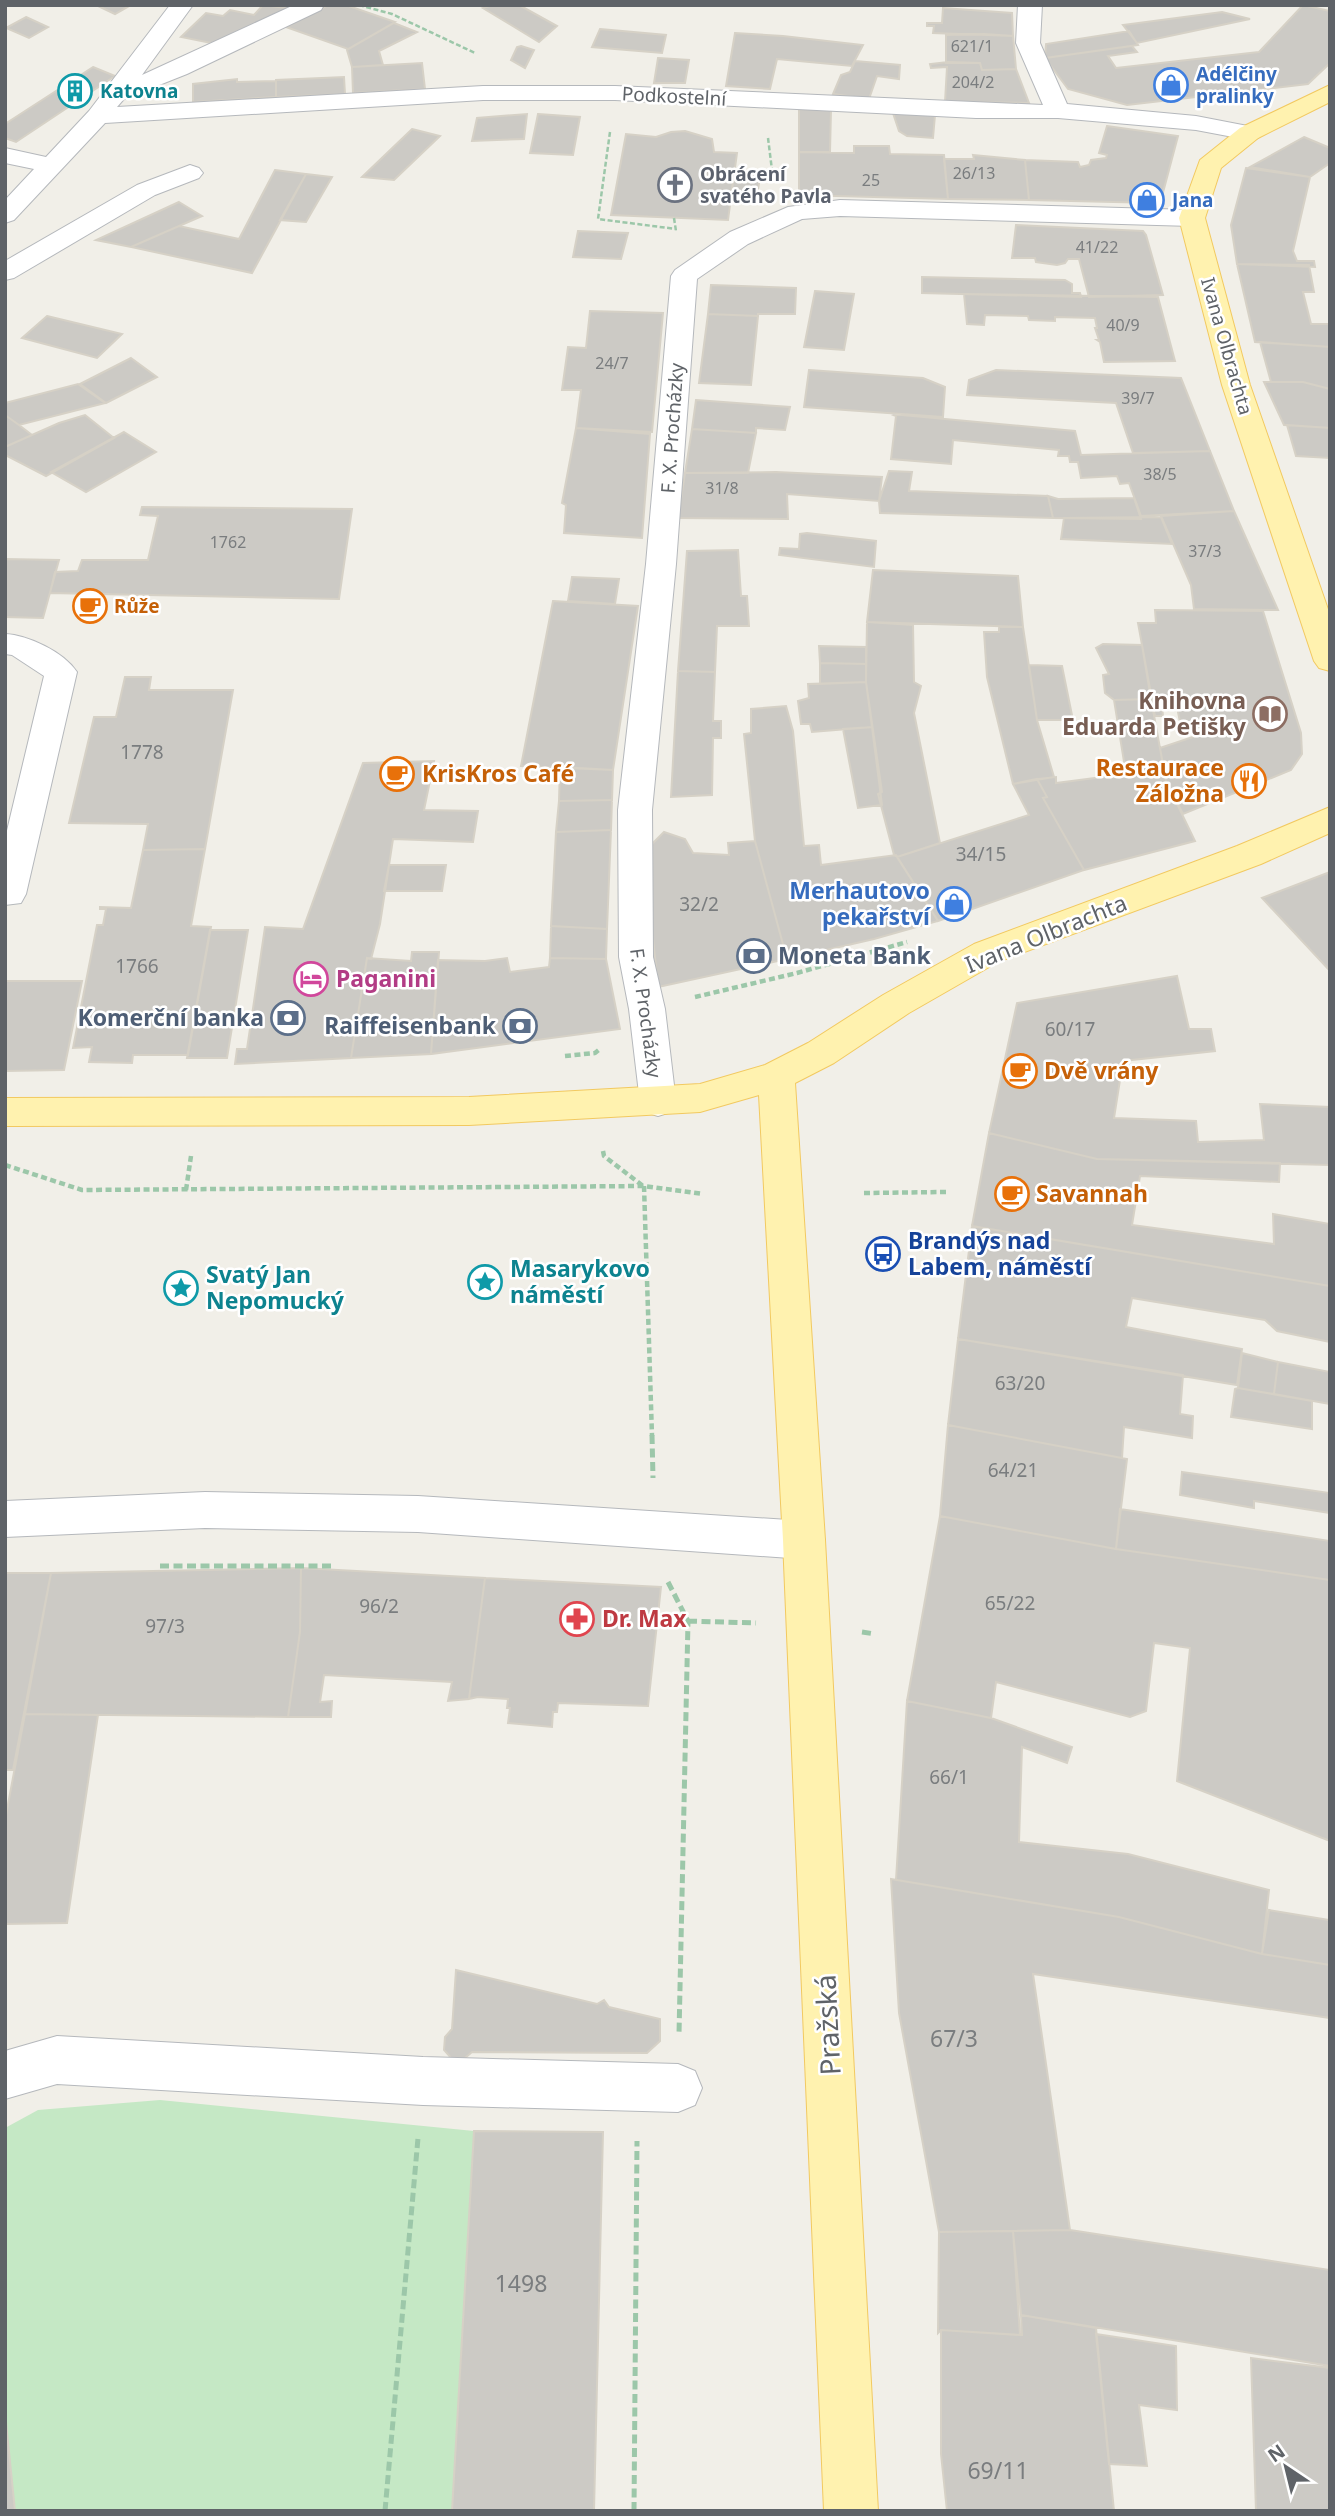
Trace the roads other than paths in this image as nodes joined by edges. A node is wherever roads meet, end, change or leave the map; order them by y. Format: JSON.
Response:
{"nodes":[{"id":1,"x":182,"y":5,"type":"edge"},
{"id":2,"x":313,"y":5,"type":"edge"},
{"id":3,"x":1030,"y":5,"type":"edge"},
{"id":4,"x":1330,"y":92,"type":"edge"},
{"id":5,"x":114,"y":94,"type":"junction"},
{"id":6,"x":1058,"y":110,"type":"junction"},
{"id":7,"x":98,"y":116,"type":"junction"},
{"id":8,"x":1249,"y":133,"type":"junction"},
{"id":9,"x":5,"y":155,"type":"edge"},
{"id":10,"x":50,"y":165,"type":"junction"},
{"id":11,"x":190,"y":173,"type":"dead end"},
{"id":12,"x":5,"y":215,"type":"edge"},
{"id":13,"x":1192,"y":218,"type":"junction"},
{"id":14,"x":5,"y":272,"type":"edge"},
{"id":15,"x":1321,"y":609,"type":"edge"},
{"id":16,"x":5,"y":644,"type":"edge"},
{"id":17,"x":1330,"y":661,"type":"edge"},
{"id":18,"x":1330,"y":819,"type":"edge"},
{"id":19,"x":9,"y":894,"type":"dead end"},
{"id":20,"x":776,"y":1076,"type":"junction"},
{"id":21,"x":658,"y":1102,"type":"junction"},
{"id":22,"x":5,"y":1112,"type":"edge"},
{"id":23,"x":5,"y":1519,"type":"edge"},
{"id":24,"x":804,"y":1540,"type":"junction"},
{"id":25,"x":5,"y":2075,"type":"edge"},
{"id":26,"x":678,"y":2088,"type":"road end"},
{"id":27,"x":851,"y":2511,"type":"edge"}],
"edges":[{"from":1,"to":5,"type":"street"},
{"from":2,"to":5,"type":"street"},
{"from":3,"to":6,"type":"street"},
{"from":4,"to":8,"type":"main road"},
{"from":5,"to":7,"type":"street"},
{"from":6,"to":7,"type":"street","name":"Podkostelní"},
{"from":6,"to":8,"type":"street","name":"Podkostelní"},
{"from":7,"to":10,"type":"street"},
{"from":8,"to":13,"type":"main road"},
{"from":9,"to":10,"type":"street"},
{"from":10,"to":12,"type":"street"},
{"from":11,"to":14,"type":"street"},
{"from":13,"to":15,"type":"main road","name":"Ivana Olbrachta"},
{"from":13,"to":21,"type":"street","name":"F. X. Procházky"},
{"from":15,"to":17,"type":"main road","name":"Ivana Olbrachta"},
{"from":16,"to":19,"type":"street"},
{"from":18,"to":20,"type":"main road","name":"Ivana Olbrachta"},
{"from":20,"to":21,"type":"main road"},
{"from":20,"to":24,"type":"main road"},
{"from":21,"to":22,"type":"main road"},
{"from":23,"to":24,"type":"street"},
{"from":24,"to":27,"type":"main road","name":"Pražská"},
{"from":25,"to":26,"type":"street"}]}
